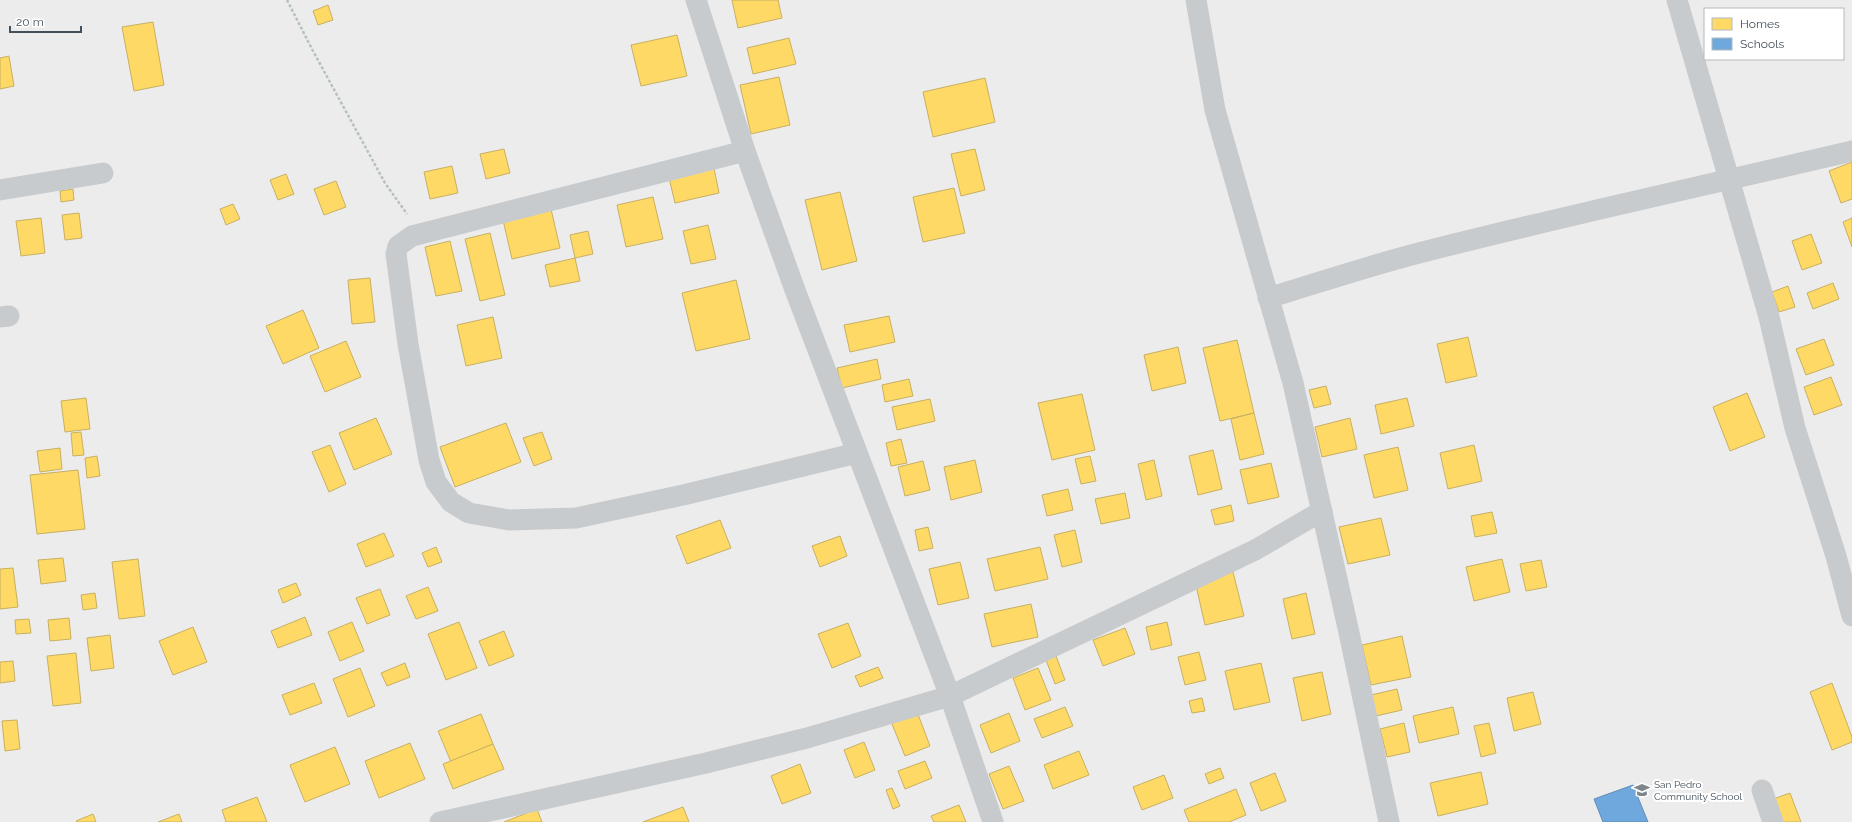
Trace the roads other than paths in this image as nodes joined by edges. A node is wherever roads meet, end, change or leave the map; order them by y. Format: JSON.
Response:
{"nodes":[{"id":1,"x":696,"y":0,"type":"edge"},
{"id":2,"x":1196,"y":0,"type":"edge"},
{"id":3,"x":1677,"y":0,"type":"edge"},
{"id":4,"x":745,"y":151,"type":"junction"},
{"id":5,"x":1852,"y":151,"type":"edge"},
{"id":6,"x":103,"y":173,"type":"dead end"},
{"id":7,"x":1729,"y":180,"type":"junction"},
{"id":8,"x":0,"y":190,"type":"edge"},
{"id":9,"x":1268,"y":298,"type":"junction"},
{"id":10,"x":857,"y":453,"type":"junction"},
{"id":11,"x":1322,"y":511,"type":"junction"},
{"id":12,"x":1852,"y":616,"type":"edge"},
{"id":13,"x":950,"y":696,"type":"junction"},
{"id":14,"x":1762,"y":790,"type":"dead end"},
{"id":15,"x":440,"y":822,"type":"edge"},
{"id":16,"x":993,"y":822,"type":"edge"},
{"id":17,"x":1389,"y":822,"type":"edge"},
{"id":18,"x":1773,"y":822,"type":"edge"}],
"edges":[{"from":1,"to":4,"type":"street"},
{"from":2,"to":9,"type":"street"},
{"from":3,"to":7,"type":"street"},
{"from":4,"to":10,"type":"street"},
{"from":4,"to":10,"type":"street"},
{"from":5,"to":7,"type":"street"},
{"from":6,"to":8,"type":"street"},
{"from":7,"to":9,"type":"street"},
{"from":7,"to":12,"type":"street"},
{"from":9,"to":11,"type":"street"},
{"from":10,"to":13,"type":"street"},
{"from":11,"to":13,"type":"street"},
{"from":11,"to":17,"type":"street"},
{"from":13,"to":15,"type":"street"},
{"from":13,"to":16,"type":"street"},
{"from":14,"to":18,"type":"street"}]}
